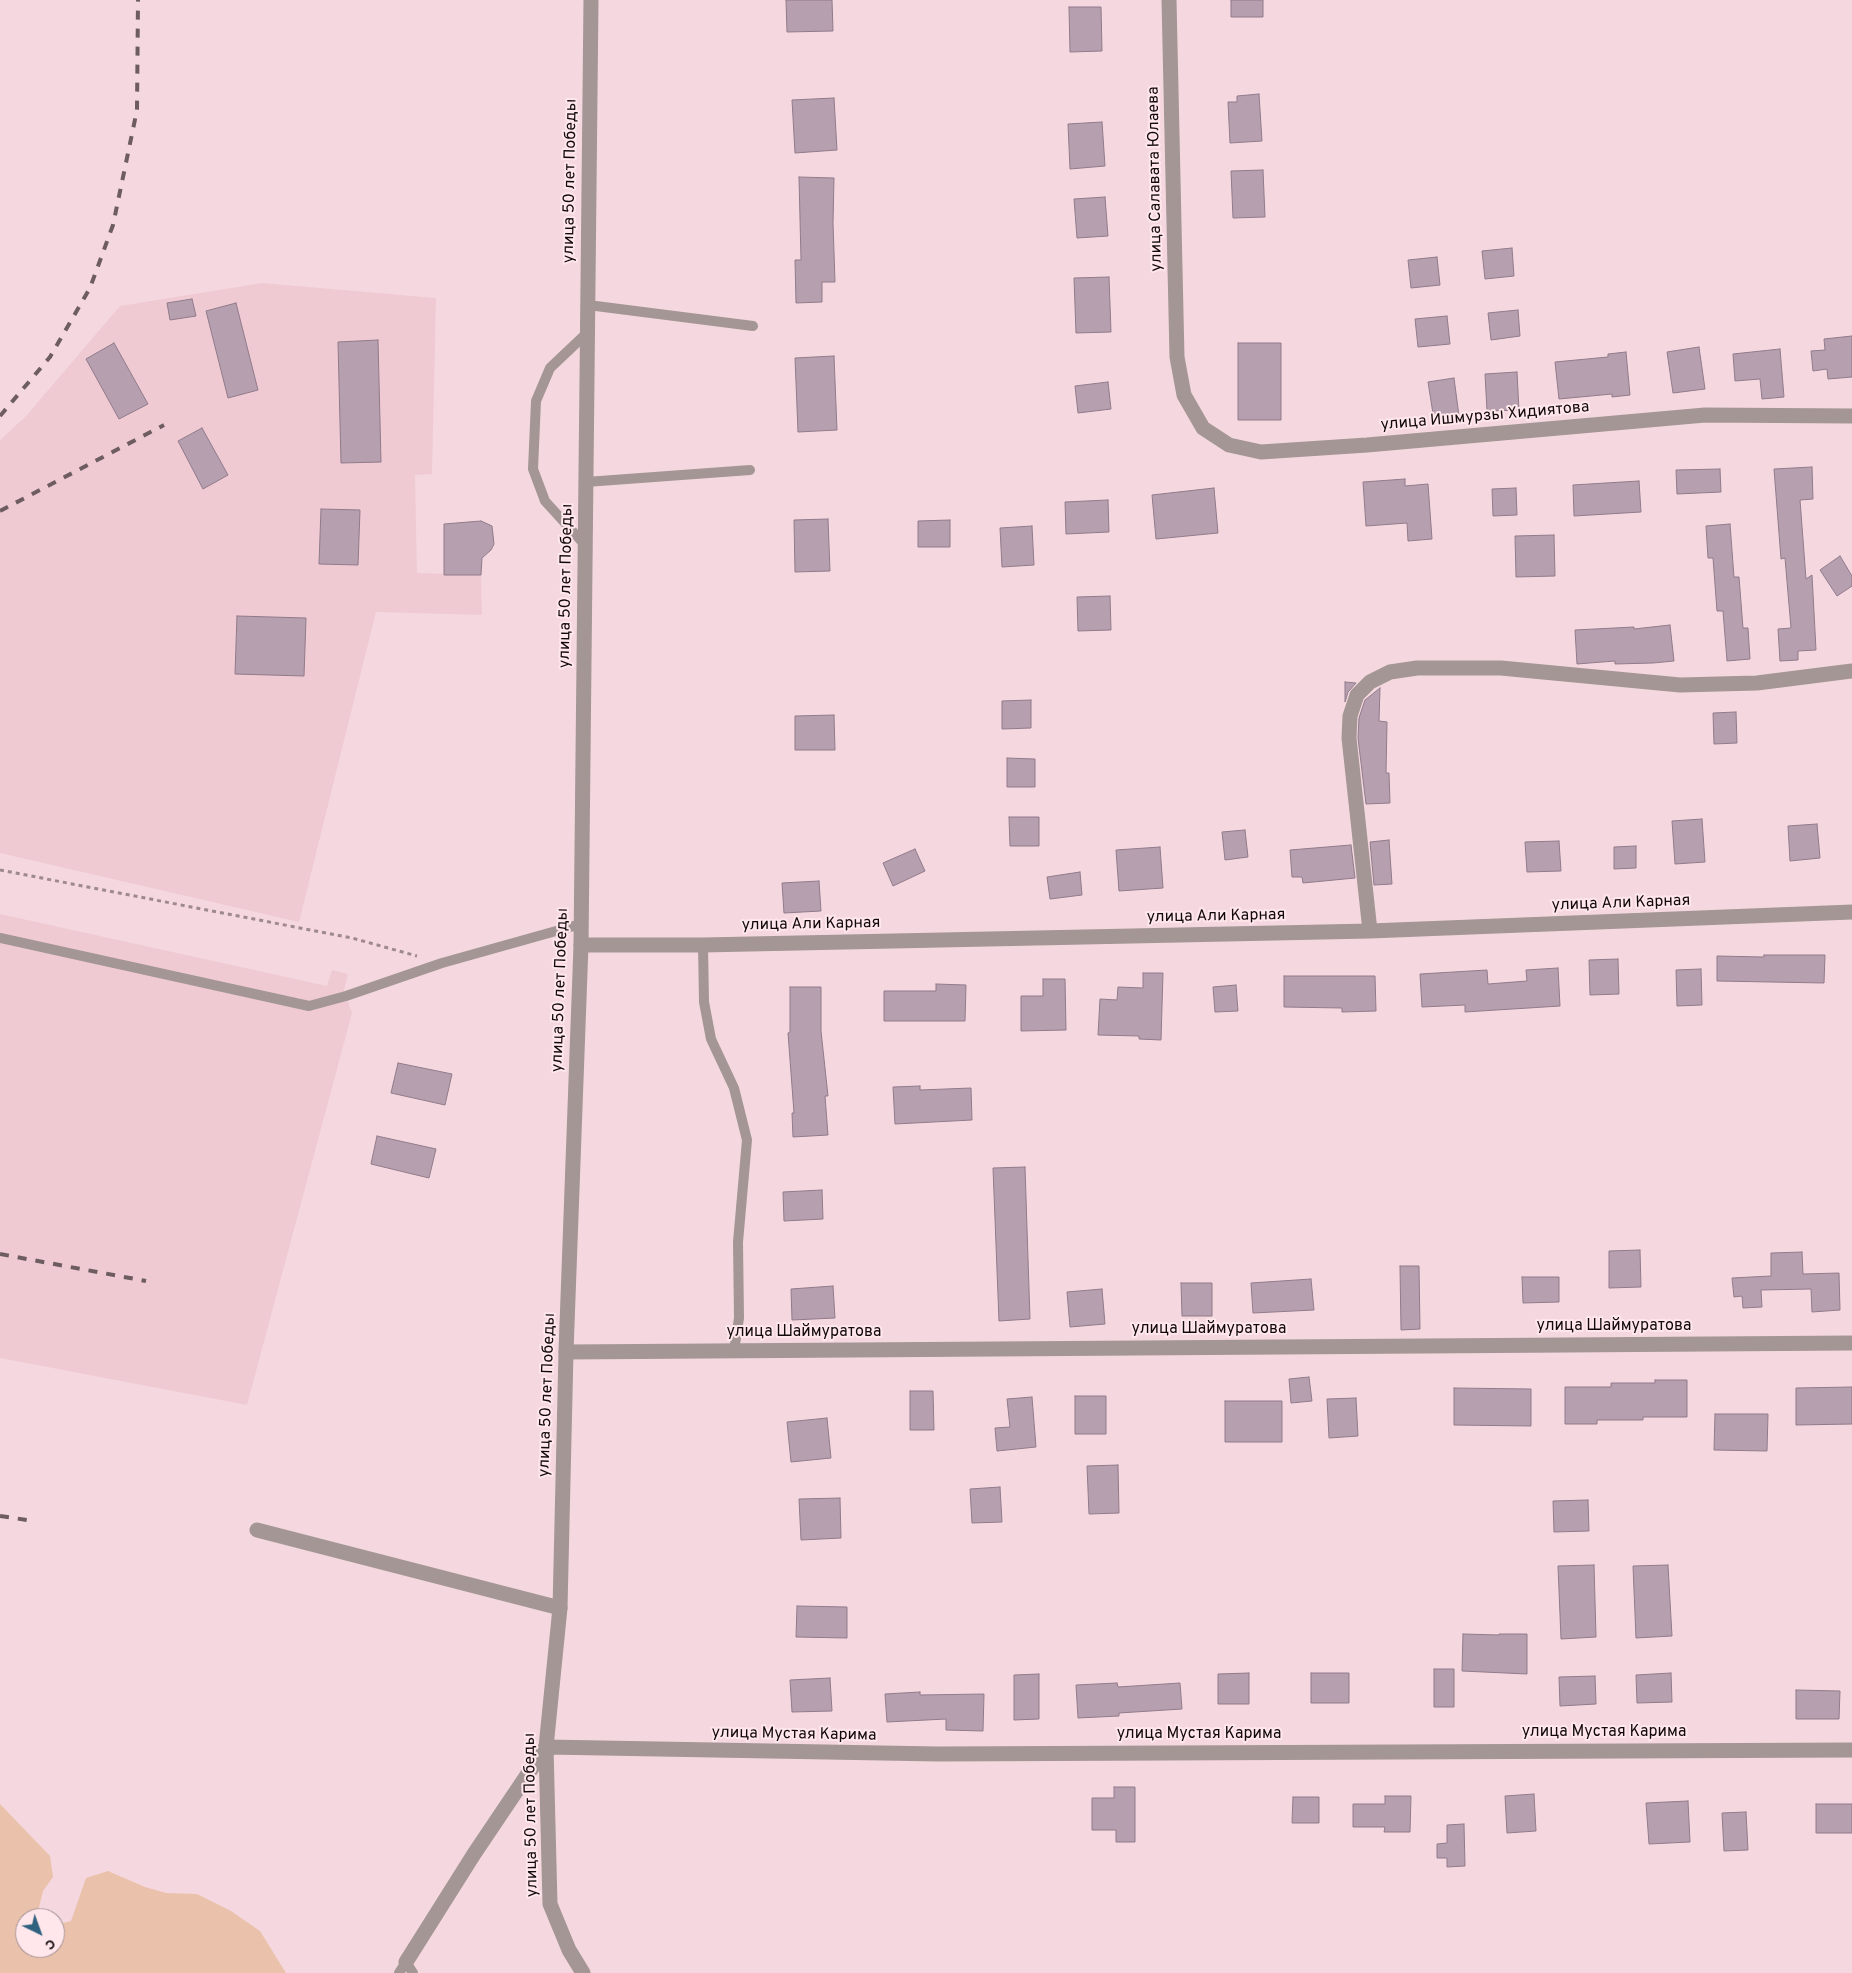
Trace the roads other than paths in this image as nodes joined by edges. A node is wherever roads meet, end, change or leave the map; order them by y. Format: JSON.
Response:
{"nodes":[{"id":1,"x":591,"y":0,"type":"edge"},
{"id":2,"x":1170,"y":0,"type":"edge"},
{"id":3,"x":588,"y":305,"type":"junction"},
{"id":4,"x":753,"y":326,"type":"dead end"},
{"id":5,"x":587,"y":333,"type":"junction"},
{"id":6,"x":1177,"y":357,"type":"joint"},
{"id":7,"x":1852,"y":416,"type":"edge"},
{"id":8,"x":750,"y":470,"type":"dead end"},
{"id":9,"x":586,"y":482,"type":"junction"},
{"id":10,"x":585,"y":545,"type":"junction"},
{"id":11,"x":1852,"y":671,"type":"edge"},
{"id":12,"x":1852,"y":912,"type":"edge"},
{"id":13,"x":581,"y":924,"type":"junction"},
{"id":14,"x":1370,"y":931,"type":"junction"},
{"id":15,"x":0,"y":938,"type":"edge"},
{"id":16,"x":581,"y":945,"type":"junction"},
{"id":17,"x":703,"y":945,"type":"junction"},
{"id":18,"x":1852,"y":1343,"type":"edge"},
{"id":19,"x":734,"y":1351,"type":"junction"},
{"id":20,"x":566,"y":1352,"type":"junction"},
{"id":21,"x":257,"y":1530,"type":"dead end"},
{"id":22,"x":560,"y":1608,"type":"junction"},
{"id":23,"x":546,"y":1747,"type":"junction"},
{"id":24,"x":1852,"y":1750,"type":"edge"},
{"id":25,"x":406,"y":1969,"type":"edge"},
{"id":26,"x":583,"y":1973,"type":"edge"}],
"edges":[{"from":1,"to":3,"type":"street","name":"улица 50 лет Победы"},
{"from":2,"to":6,"type":"street","name":"улица Салавата Юлаева"},
{"from":3,"to":4,"type":"lane"},
{"from":3,"to":5,"type":"street","name":"улица 50 лет Победы"},
{"from":5,"to":9,"type":"street","name":"улица 50 лет Победы"},
{"from":5,"to":10,"type":"lane"},
{"from":6,"to":7,"type":"street","name":"улица Ишмурзы Хидиятова"},
{"from":8,"to":9,"type":"lane"},
{"from":9,"to":10,"type":"street","name":"улица 50 лет Победы"},
{"from":10,"to":13,"type":"street","name":"улица 50 лет Победы"},
{"from":11,"to":14,"type":"street"},
{"from":12,"to":14,"type":"street","name":"улица Али Карная"},
{"from":13,"to":15,"type":"lane"},
{"from":13,"to":16,"type":"street","name":"улица 50 лет Победы"},
{"from":14,"to":17,"type":"street","name":"улица Али Карная"},
{"from":16,"to":17,"type":"street","name":"улица Али Карная"},
{"from":16,"to":20,"type":"street","name":"улица 50 лет Победы"},
{"from":17,"to":19,"type":"lane"},
{"from":18,"to":19,"type":"street","name":"улица Шаймуратова"},
{"from":19,"to":20,"type":"street","name":"улица Шаймуратова"},
{"from":20,"to":22,"type":"street","name":"улица 50 лет Победы"},
{"from":21,"to":22,"type":"street"},
{"from":22,"to":23,"type":"street","name":"улица 50 лет Победы"},
{"from":23,"to":24,"type":"street","name":"улица Мустая Карима"},
{"from":23,"to":25,"type":"street"},
{"from":23,"to":26,"type":"street","name":"улица 50 лет Победы"}]}
